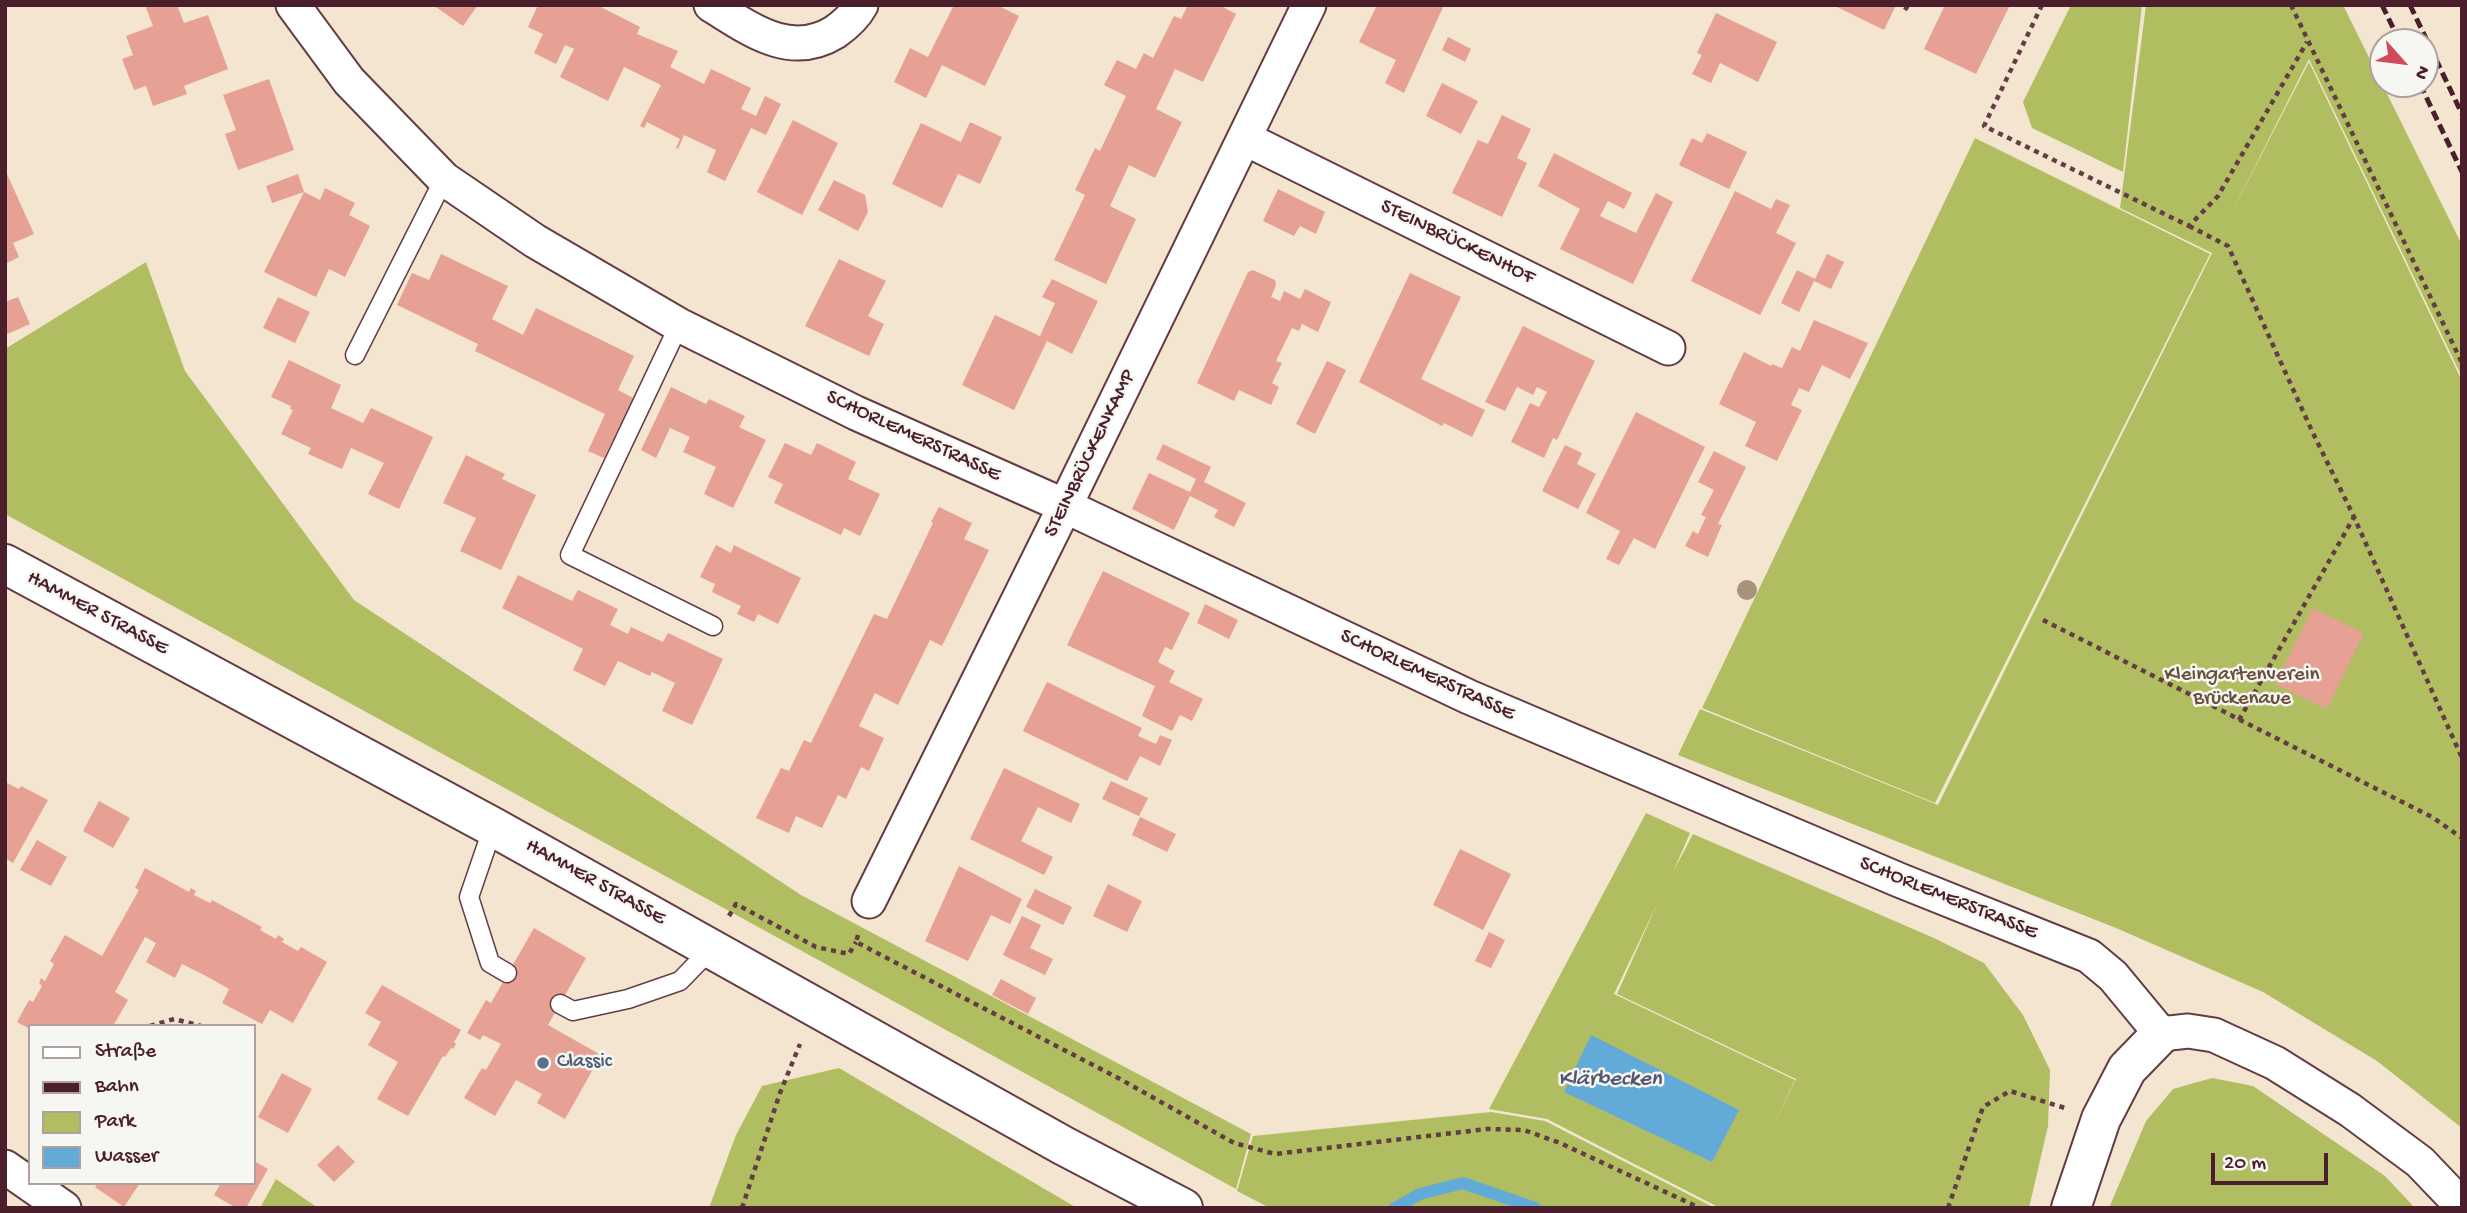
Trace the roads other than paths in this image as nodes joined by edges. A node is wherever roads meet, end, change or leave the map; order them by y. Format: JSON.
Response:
{"nodes":[{"id":1,"x":293,"y":5,"type":"edge"},
{"id":2,"x":711,"y":5,"type":"edge"},
{"id":3,"x":861,"y":5,"type":"edge"},
{"id":4,"x":1309,"y":5,"type":"edge"},
{"id":5,"x":1246,"y":139,"type":"junction"},
{"id":6,"x":444,"y":179,"type":"junction"},
{"id":7,"x":680,"y":325,"type":"junction"},
{"id":8,"x":1668,"y":348,"type":"dead end"},
{"id":9,"x":355,"y":355,"type":"dead end"},
{"id":10,"x":1065,"y":506,"type":"junction"},
{"id":11,"x":5,"y":564,"type":"edge"},
{"id":12,"x":713,"y":626,"type":"dead end"},
{"id":13,"x":493,"y":827,"type":"junction"},
{"id":14,"x":869,"y":901,"type":"road end"},
{"id":15,"x":712,"y":948,"type":"junction"},
{"id":16,"x":507,"y":973,"type":"dead end"},
{"id":17,"x":560,"y":1004,"type":"dead end"},
{"id":18,"x":2161,"y":1034,"type":"junction"},
{"id":19,"x":5,"y":1167,"type":"edge"},
{"id":20,"x":1116,"y":1173,"type":"junction"},
{"id":21,"x":28,"y":1183,"type":"edge"},
{"id":22,"x":31,"y":1185,"type":"edge"},
{"id":23,"x":2462,"y":1206,"type":"edge"},
{"id":24,"x":64,"y":1208,"type":"edge"},
{"id":25,"x":1156,"y":1208,"type":"edge"},
{"id":26,"x":1183,"y":1208,"type":"edge"},
{"id":27,"x":2071,"y":1208,"type":"edge"}],
"edges":[{"from":1,"to":6,"type":"street","name":"SCHORLEMERSTRASSE"},
{"from":2,"to":3,"type":"street"},
{"from":4,"to":5,"type":"street","name":"STEINBRÜCKENKAMP"},
{"from":5,"to":8,"type":"street","name":"STEINBRÜCKENHOF"},
{"from":5,"to":10,"type":"street","name":"STEINBRÜCKENKAMP"},
{"from":6,"to":7,"type":"street","name":"SCHORLEMERSTRASSE"},
{"from":6,"to":9,"type":"lane"},
{"from":7,"to":10,"type":"street","name":"SCHORLEMERSTRASSE"},
{"from":7,"to":12,"type":"lane"},
{"from":10,"to":14,"type":"street","name":"STEINBRÜCKENKAMP"},
{"from":10,"to":18,"type":"street","name":"SCHORLEMERSTRASSE"},
{"from":11,"to":13,"type":"main road","name":"HAMMER STRASSE"},
{"from":13,"to":15,"type":"main road","name":"HAMMER STRASSE"},
{"from":13,"to":16,"type":"lane"},
{"from":15,"to":17,"type":"lane"},
{"from":15,"to":20,"type":"main road","name":"HAMMER STRASSE"},
{"from":18,"to":23,"type":"street"},
{"from":18,"to":27,"type":"main road"},
{"from":19,"to":21,"type":"street"},
{"from":20,"to":25,"type":"main road"},
{"from":20,"to":26,"type":"main road","name":"HAMMER STRASSE"},
{"from":22,"to":24,"type":"street"}]}
